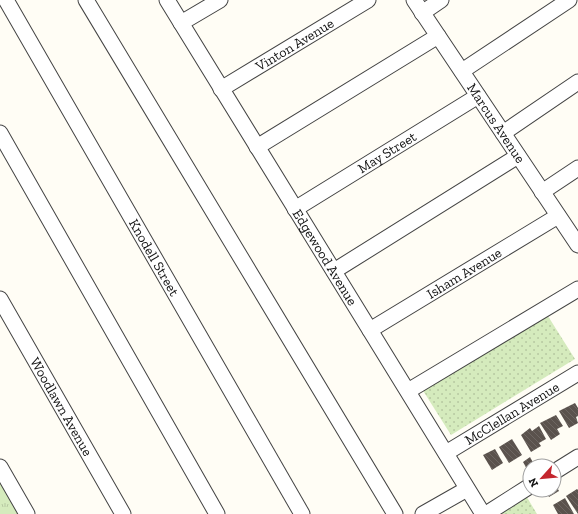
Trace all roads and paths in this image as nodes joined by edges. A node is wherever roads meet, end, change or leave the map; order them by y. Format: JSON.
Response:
{"nodes":[{"id":1,"x":6,"y":0,"type":"edge"},
{"id":2,"x":86,"y":0,"type":"edge"},
{"id":3,"x":167,"y":0,"type":"edge"},
{"id":4,"x":220,"y":0,"type":"edge"},
{"id":5,"x":368,"y":0,"type":"edge"},
{"id":6,"x":414,"y":0,"type":"edge"},
{"id":7,"x":441,"y":0,"type":"edge"},
{"id":8,"x":569,"y":0,"type":"edge"},
{"id":9,"x":422,"y":13,"type":"junction"},
{"id":10,"x":181,"y":23,"type":"junction"},
{"id":11,"x":438,"y":36,"type":"junction"},
{"id":12,"x":462,"y":71,"type":"junction"},
{"id":13,"x":578,"y":82,"type":"edge"},
{"id":14,"x":221,"y":89,"type":"junction"},
{"id":15,"x":478,"y":96,"type":"junction"},
{"id":16,"x":0,"y":133,"type":"edge"},
{"id":17,"x":503,"y":133,"type":"junction"},
{"id":18,"x":257,"y":147,"type":"junction"},
{"id":19,"x":518,"y":156,"type":"junction"},
{"id":20,"x":578,"y":168,"type":"edge"},
{"id":21,"x":542,"y":192,"type":"junction"},
{"id":22,"x":295,"y":209,"type":"junction"},
{"id":23,"x":558,"y":216,"type":"junction"},
{"id":24,"x":578,"y":246,"type":"edge"},
{"id":25,"x":334,"y":271,"type":"junction"},
{"id":26,"x":578,"y":289,"type":"edge"},
{"id":27,"x":0,"y":299,"type":"edge"},
{"id":28,"x":370,"y":330,"type":"junction"},
{"id":29,"x":578,"y":374,"type":"edge"},
{"id":30,"x":408,"y":391,"type":"junction"},
{"id":31,"x":446,"y":453,"type":"junction"},
{"id":32,"x":578,"y":457,"type":"edge"},
{"id":33,"x":0,"y":467,"type":"edge"},
{"id":34,"x":562,"y":467,"type":"edge"},
{"id":35,"x":467,"y":489,"type":"junction"},
{"id":36,"x":522,"y":491,"type":"edge"},
{"id":37,"x":27,"y":514,"type":"edge"},
{"id":38,"x":123,"y":514,"type":"edge"},
{"id":39,"x":217,"y":514,"type":"edge"},
{"id":40,"x":302,"y":514,"type":"edge"},
{"id":41,"x":394,"y":514,"type":"edge"},
{"id":42,"x":423,"y":514,"type":"edge"},
{"id":43,"x":484,"y":514,"type":"edge"}],
"edges":[{"from":1,"to":40,"type":"street","name":"Knodell Street"},
{"from":2,"to":41,"type":"street"},
{"from":3,"to":10,"type":"street","name":"Edgewood Avenue"},
{"from":4,"to":10,"type":"street"},
{"from":5,"to":14,"type":"street","name":"Vinton Avenue"},
{"from":6,"to":9,"type":"street","name":"Marcus Avenue"},
{"from":7,"to":9,"type":"street"},
{"from":8,"to":12,"type":"street"},
{"from":9,"to":11,"type":"street","name":"Marcus Avenue"},
{"from":10,"to":14,"type":"street","name":"Edgewood Avenue"},
{"from":11,"to":12,"type":"street","name":"Marcus Avenue"},
{"from":11,"to":18,"type":"street"},
{"from":12,"to":15,"type":"street","name":"Marcus Avenue"},
{"from":13,"to":17,"type":"street"},
{"from":14,"to":18,"type":"street","name":"Edgewood Avenue"},
{"from":15,"to":17,"type":"street","name":"Marcus Avenue"},
{"from":15,"to":22,"type":"street","name":"May Street"},
{"from":16,"to":39,"type":"street"},
{"from":17,"to":19,"type":"street","name":"Marcus Avenue"},
{"from":18,"to":22,"type":"street","name":"Edgewood Avenue"},
{"from":19,"to":21,"type":"street","name":"Marcus Avenue"},
{"from":19,"to":25,"type":"street"},
{"from":20,"to":21,"type":"street"},
{"from":21,"to":23,"type":"street","name":"Marcus Avenue"},
{"from":22,"to":25,"type":"street","name":"Edgewood Avenue"},
{"from":23,"to":24,"type":"street","name":"Marcus Avenue"},
{"from":23,"to":28,"type":"street","name":"Isham Avenue"},
{"from":25,"to":28,"type":"street","name":"Edgewood Avenue"},
{"from":26,"to":30,"type":"street"},
{"from":27,"to":38,"type":"street","name":"Woodlawn Avenue"},
{"from":28,"to":30,"type":"street","name":"Edgewood Avenue"},
{"from":29,"to":31,"type":"street","name":"McClellan Avenue"},
{"from":30,"to":31,"type":"street","name":"Edgewood Avenue"},
{"from":31,"to":35,"type":"street","name":"Edgewood Avenue"},
{"from":32,"to":34,"type":"street"},
{"from":33,"to":37,"type":"street"},
{"from":35,"to":42,"type":"street"},
{"from":35,"to":43,"type":"street","name":"Edgewood Avenue"},
{"from":36,"to":43,"type":"street"}]}
